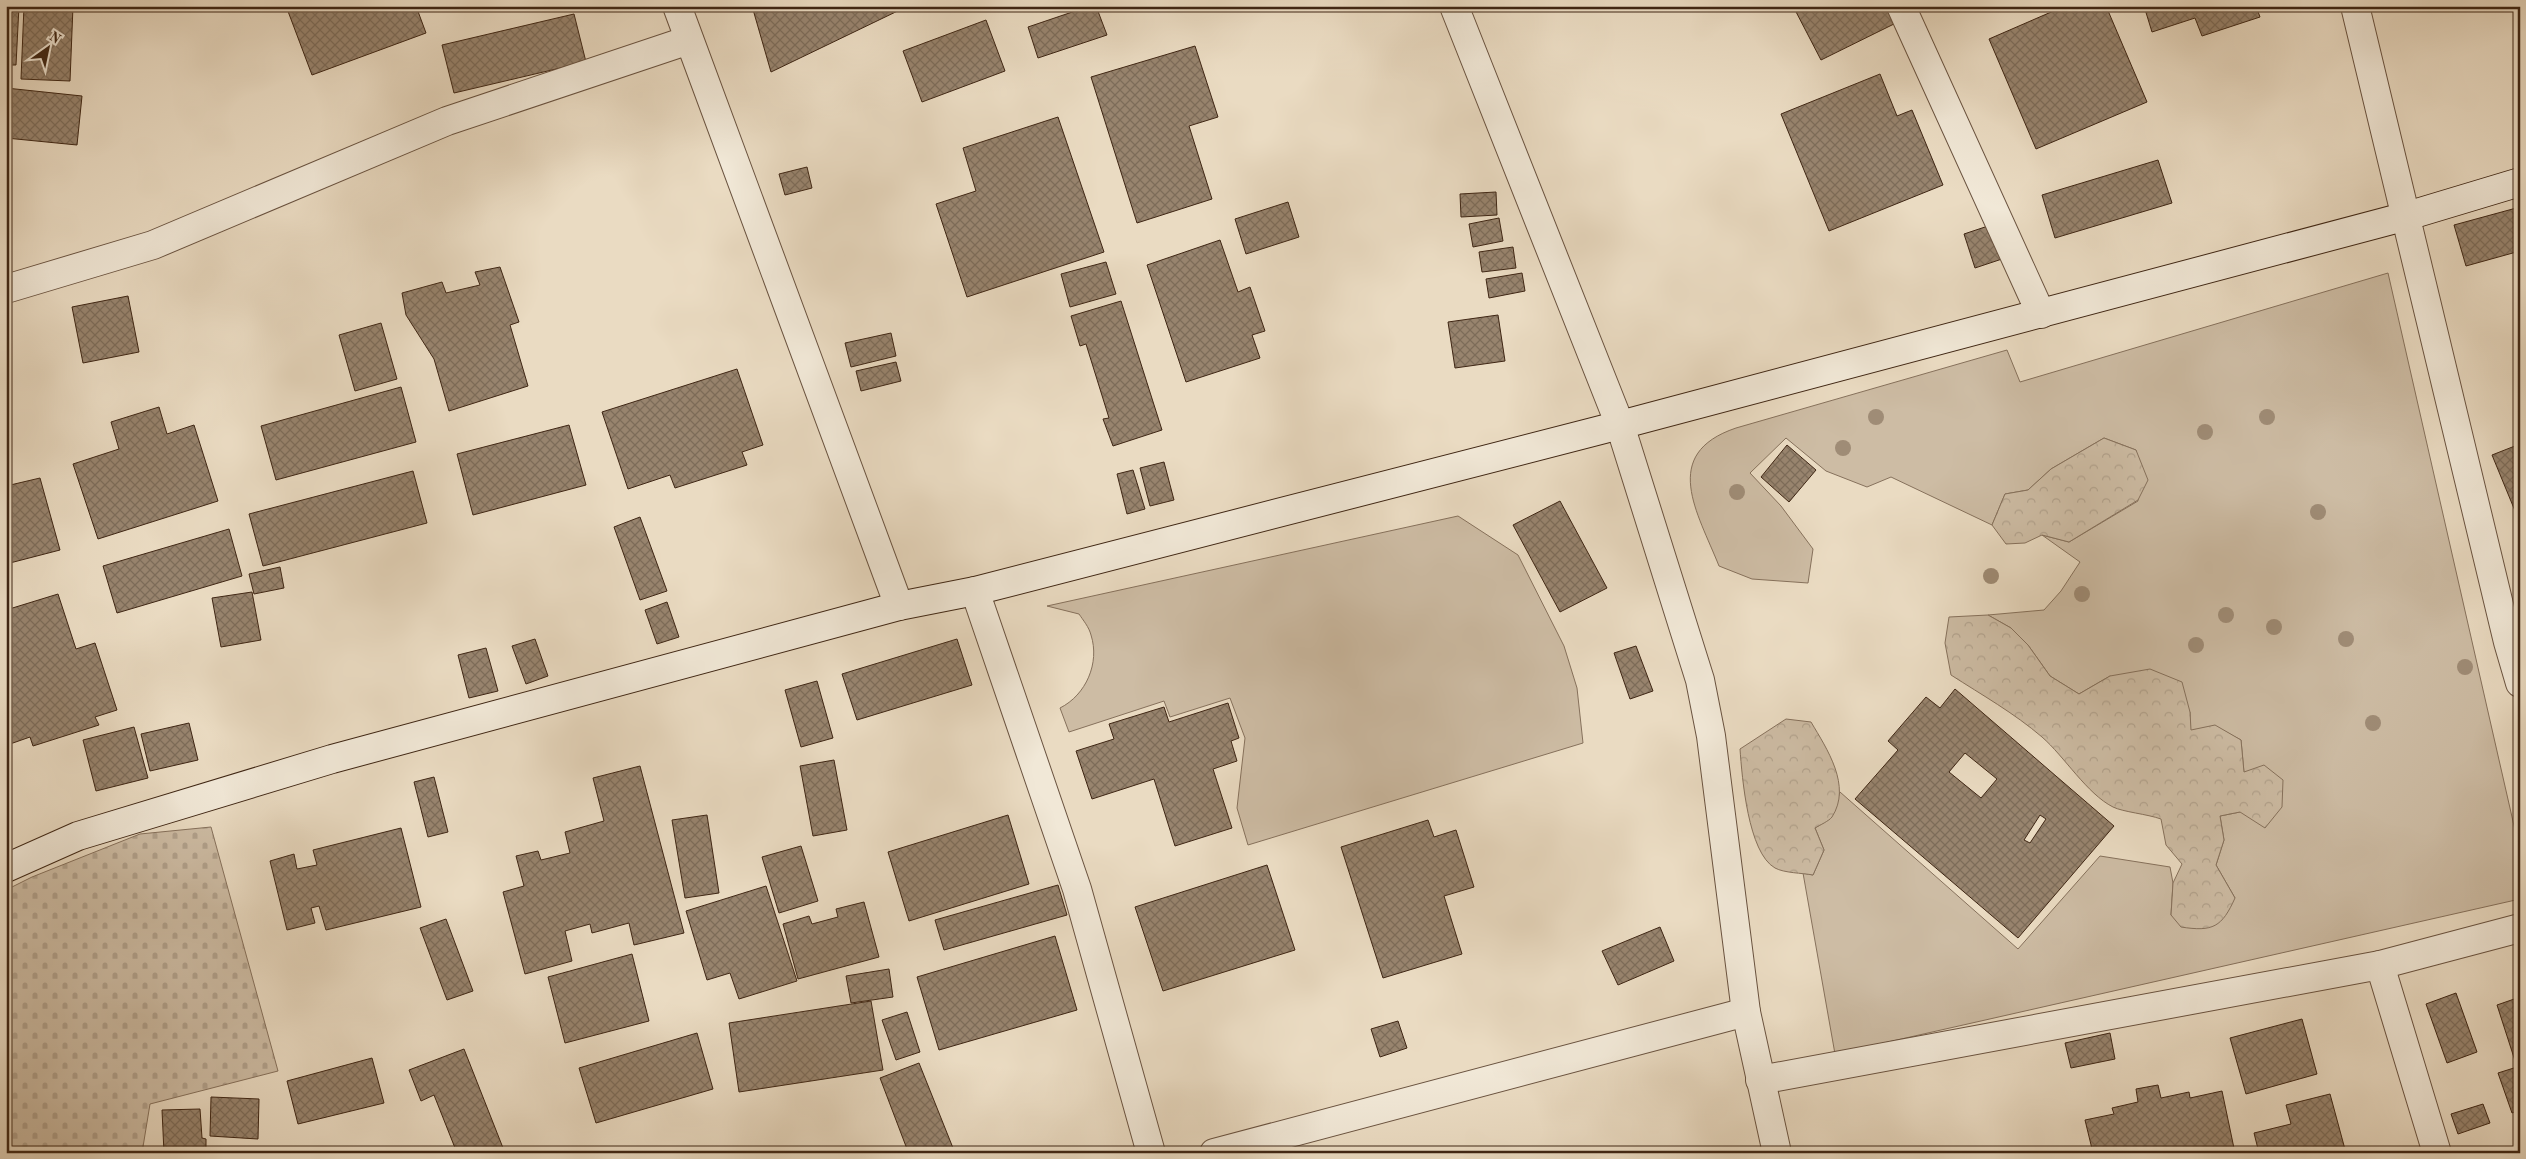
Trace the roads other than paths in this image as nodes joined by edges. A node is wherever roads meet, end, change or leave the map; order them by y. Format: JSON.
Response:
{"nodes":[{"id":1,"x":677,"y":6,"type":"edge"},
{"id":2,"x":1454,"y":6,"type":"edge"},
{"id":3,"x":1901,"y":6,"type":"edge"},
{"id":4,"x":2355,"y":6,"type":"edge"},
{"id":5,"x":689,"y":40,"type":"junction"},
{"id":6,"x":2520,"y":182,"type":"edge"},
{"id":7,"x":2407,"y":216,"type":"junction"},
{"id":8,"x":6,"y":290,"type":"edge"},
{"id":9,"x":2040,"y":314,"type":"junction"},
{"id":10,"x":1620,"y":425,"type":"junction"},
{"id":11,"x":975,"y":591,"type":"junction"},
{"id":12,"x":899,"y":606,"type":"junction"},
{"id":13,"x":2520,"y":683,"type":"edge"},
{"id":14,"x":6,"y":868,"type":"edge"},
{"id":15,"x":2520,"y":928,"type":"edge"},
{"id":16,"x":2380,"y":964,"type":"junction"},
{"id":17,"x":1746,"y":1012,"type":"junction"},
{"id":18,"x":1760,"y":1080,"type":"junction"},
{"id":19,"x":1151,"y":1153,"type":"edge"},
{"id":20,"x":1214,"y":1153,"type":"edge"},
{"id":21,"x":1777,"y":1153,"type":"edge"},
{"id":22,"x":2437,"y":1153,"type":"edge"}],
"edges":[{"from":1,"to":5,"type":"street"},
{"from":2,"to":10,"type":"street"},
{"from":3,"to":9,"type":"street"},
{"from":4,"to":7,"type":"street"},
{"from":5,"to":8,"type":"street"},
{"from":5,"to":12,"type":"street"},
{"from":6,"to":7,"type":"street"},
{"from":7,"to":9,"type":"street"},
{"from":7,"to":13,"type":"street"},
{"from":9,"to":10,"type":"street"},
{"from":10,"to":11,"type":"street"},
{"from":10,"to":17,"type":"street"},
{"from":11,"to":12,"type":"street"},
{"from":11,"to":19,"type":"street"},
{"from":12,"to":14,"type":"street"},
{"from":15,"to":16,"type":"street"},
{"from":16,"to":18,"type":"street"},
{"from":16,"to":22,"type":"street"},
{"from":17,"to":18,"type":"street"},
{"from":17,"to":20,"type":"street"},
{"from":18,"to":21,"type":"street"}]}
